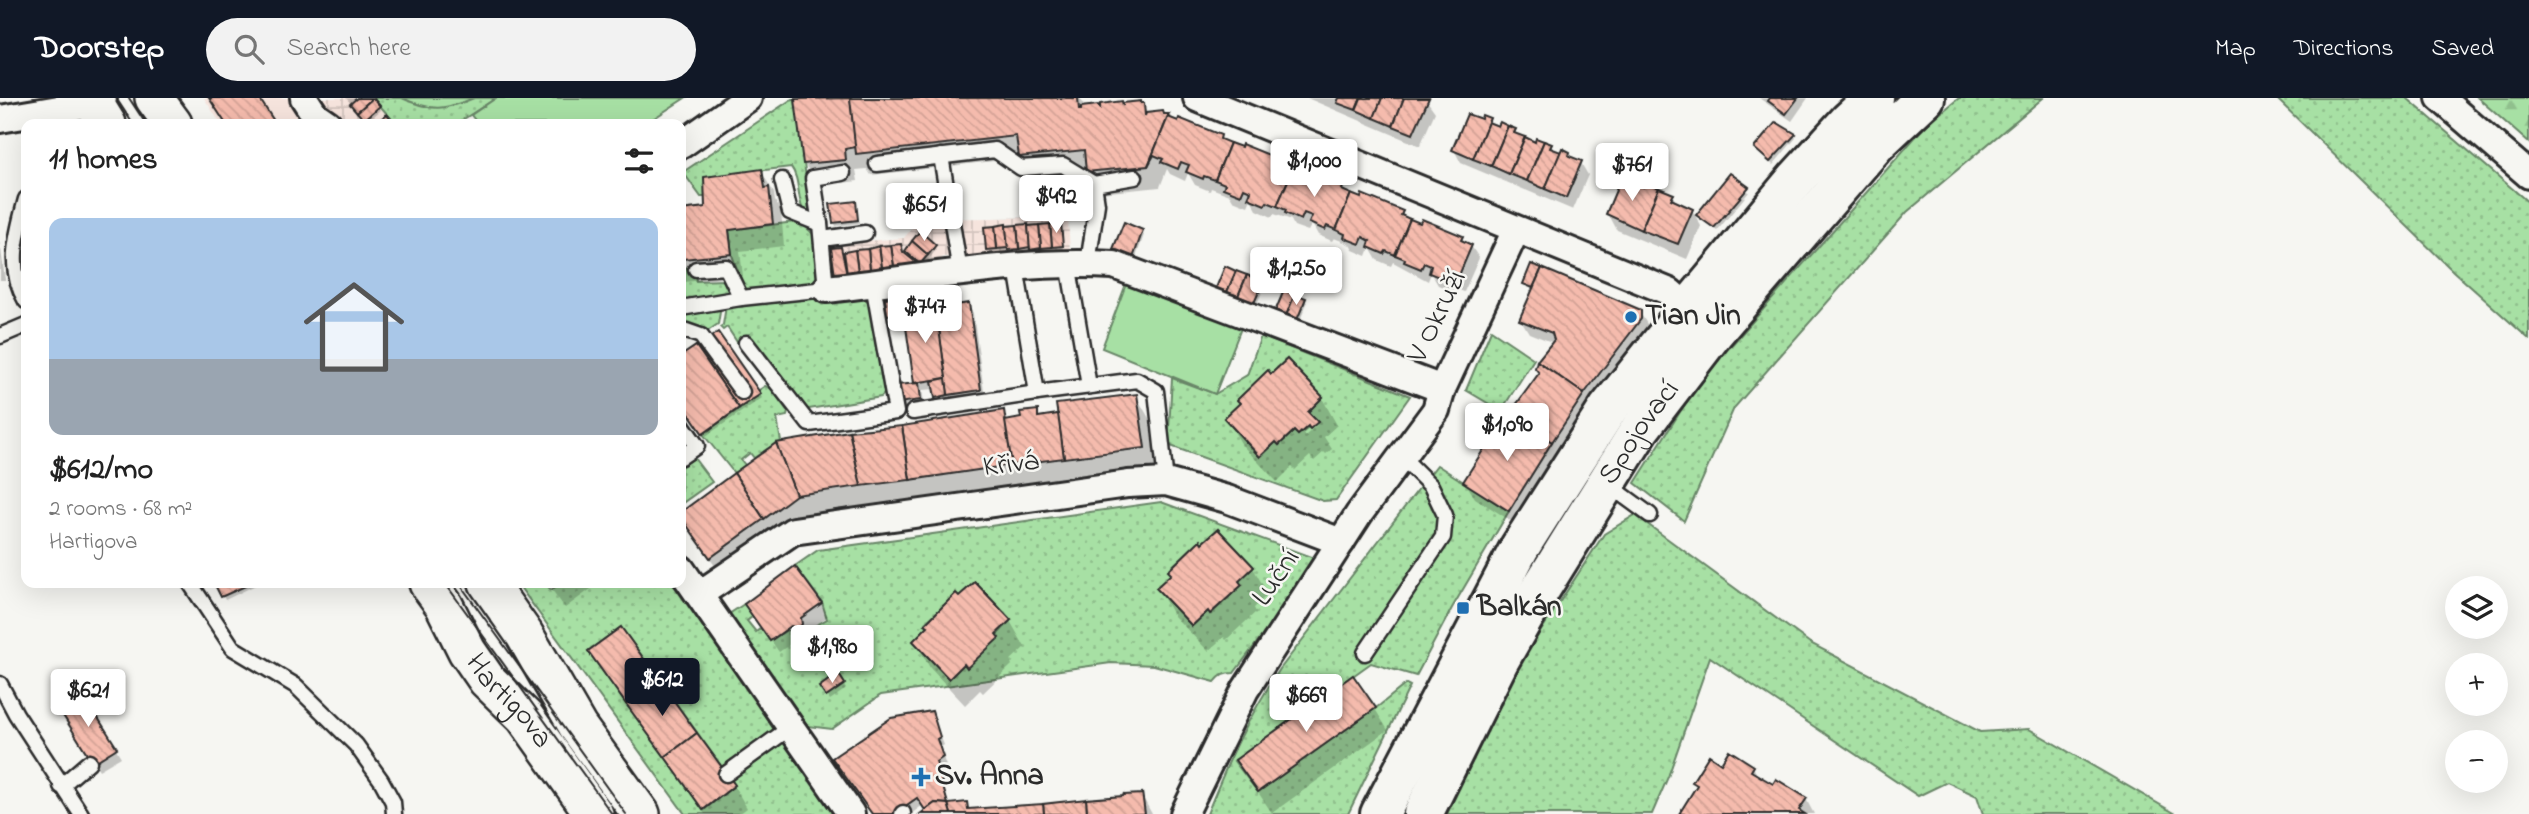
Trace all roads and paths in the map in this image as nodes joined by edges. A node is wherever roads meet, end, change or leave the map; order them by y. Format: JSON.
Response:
{"nodes":[{"id":1,"x":154,"y":98,"type":"edge"},
{"id":2,"x":303,"y":98,"type":"edge"},
{"id":3,"x":748,"y":98,"type":"edge"},
{"id":4,"x":1197,"y":98,"type":"edge"},
{"id":5,"x":1874,"y":98,"type":"edge"},
{"id":6,"x":2440,"y":98,"type":"edge"},
{"id":7,"x":1912,"y":102,"type":"edge"},
{"id":8,"x":99,"y":106,"type":"edge"},
{"id":9,"x":1248,"y":108,"type":"edge"},
{"id":10,"x":0,"y":119,"type":"edge"},
{"id":11,"x":30,"y":119,"type":"edge"},
{"id":12,"x":170,"y":119,"type":"edge"},
{"id":13,"x":321,"y":119,"type":"edge"},
{"id":14,"x":686,"y":141,"type":"edge"},
{"id":15,"x":942,"y":156,"type":"junction"},
{"id":16,"x":877,"y":164,"type":"dead end"},
{"id":17,"x":843,"y":173,"type":"dead end"},
{"id":18,"x":2529,"y":175,"type":"edge"},
{"id":19,"x":1135,"y":177,"type":"dead end"},
{"id":20,"x":782,"y":180,"type":"dead end"},
{"id":21,"x":1094,"y":184,"type":"junction"},
{"id":22,"x":21,"y":216,"type":"edge"},
{"id":23,"x":1516,"y":230,"type":"junction"},
{"id":24,"x":821,"y":232,"type":"junction"},
{"id":25,"x":865,"y":233,"type":"dead end"},
{"id":26,"x":1078,"y":263,"type":"junction"},
{"id":27,"x":1016,"y":267,"type":"junction"},
{"id":28,"x":696,"y":270,"type":"dead end"},
{"id":29,"x":960,"y":272,"type":"junction"},
{"id":30,"x":873,"y":284,"type":"junction"},
{"id":31,"x":826,"y":289,"type":"junction"},
{"id":32,"x":21,"y":292,"type":"edge"},
{"id":33,"x":741,"y":298,"type":"junction"},
{"id":34,"x":686,"y":307,"type":"edge"},
{"id":35,"x":1702,"y":320,"type":"junction"},
{"id":36,"x":21,"y":327,"type":"edge"},
{"id":37,"x":686,"y":331,"type":"edge"},
{"id":38,"x":0,"y":336,"type":"edge"},
{"id":39,"x":746,"y":343,"type":"dead end"},
{"id":40,"x":1089,"y":386,"type":"junction"},
{"id":41,"x":1442,"y":389,"type":"junction"},
{"id":42,"x":742,"y":392,"type":"dead end"},
{"id":43,"x":1037,"y":393,"type":"junction"},
{"id":44,"x":914,"y":412,"type":"dead end"},
{"id":45,"x":686,"y":430,"type":"edge"},
{"id":46,"x":686,"y":454,"type":"edge"},
{"id":47,"x":1402,"y":457,"type":"junction"},
{"id":48,"x":1166,"y":482,"type":"junction"},
{"id":49,"x":1606,"y":483,"type":"junction"},
{"id":50,"x":1650,"y":515,"type":"dead end"},
{"id":51,"x":1341,"y":542,"type":"junction"},
{"id":52,"x":686,"y":576,"type":"edge"},
{"id":53,"x":193,"y":588,"type":"edge"},
{"id":54,"x":432,"y":588,"type":"edge"},
{"id":55,"x":492,"y":588,"type":"edge"},
{"id":56,"x":699,"y":594,"type":"junction"},
{"id":57,"x":1365,"y":653,"type":"dead end"},
{"id":58,"x":0,"y":684,"type":"edge"},
{"id":59,"x":791,"y":727,"type":"junction"},
{"id":60,"x":89,"y":762,"type":"dead end"},
{"id":61,"x":726,"y":774,"type":"dead end"},
{"id":62,"x":61,"y":786,"type":"junction"},
{"id":63,"x":81,"y":814,"type":"edge"},
{"id":64,"x":394,"y":814,"type":"edge"},
{"id":65,"x":594,"y":814,"type":"edge"},
{"id":66,"x":641,"y":814,"type":"edge"},
{"id":67,"x":851,"y":814,"type":"edge"},
{"id":68,"x":1184,"y":814,"type":"edge"},
{"id":69,"x":1380,"y":814,"type":"edge"},
{"id":70,"x":1423,"y":814,"type":"edge"}],
"edges":[{"from":1,"to":12,"type":"main road"},
{"from":2,"to":13,"type":"street"},
{"from":3,"to":14,"type":"street"},
{"from":4,"to":9,"type":"street"},
{"from":5,"to":35,"type":"main road","name":"Spojovací"},
{"from":6,"to":18,"type":"street"},
{"from":7,"to":35,"type":"main road","name":"Spojovací"},
{"from":8,"to":11,"type":"street"},
{"from":9,"to":23,"type":"street"},
{"from":10,"to":11,"type":"street"},
{"from":15,"to":16,"type":"lane"},
{"from":15,"to":21,"type":"lane"},
{"from":15,"to":29,"type":"lane"},
{"from":17,"to":24,"type":"lane"},
{"from":19,"to":21,"type":"lane"},
{"from":20,"to":24,"type":"lane"},
{"from":21,"to":26,"type":"lane"},
{"from":22,"to":32,"type":"lane"},
{"from":23,"to":35,"type":"street"},
{"from":23,"to":41,"type":"street","name":"V Okruží"},
{"from":24,"to":25,"type":"lane"},
{"from":24,"to":31,"type":"lane"},
{"from":26,"to":27,"type":"street","name":"V Okruží"},
{"from":26,"to":40,"type":"lane"},
{"from":26,"to":41,"type":"street","name":"V Okruží"},
{"from":27,"to":29,"type":"street","name":"V Okruží"},
{"from":27,"to":43,"type":"lane"},
{"from":28,"to":33,"type":"lane"},
{"from":29,"to":30,"type":"street","name":"V Okruží"},
{"from":30,"to":31,"type":"street","name":"V Okruží"},
{"from":30,"to":39,"type":"lane"},
{"from":31,"to":33,"type":"lane"},
{"from":33,"to":34,"type":"lane"},
{"from":35,"to":49,"type":"main road","name":"Spojovací"},
{"from":35,"to":69,"type":"main road","name":"Spojovací"},
{"from":36,"to":38,"type":"lane"},
{"from":37,"to":42,"type":"lane"},
{"from":40,"to":43,"type":"lane"},
{"from":40,"to":48,"type":"lane"},
{"from":41,"to":47,"type":"street","name":"Luční"},
{"from":43,"to":44,"type":"lane"},
{"from":45,"to":46,"type":"lane"},
{"from":47,"to":51,"type":"street","name":"Luční"},
{"from":47,"to":57,"type":"lane"},
{"from":48,"to":51,"type":"street","name":"Křivá"},
{"from":48,"to":56,"type":"street","name":"Křivá"},
{"from":49,"to":50,"type":"lane"},
{"from":49,"to":70,"type":"main road","name":"Spojovací"},
{"from":51,"to":68,"type":"street","name":"Luční"},
{"from":52,"to":56,"type":"street"},
{"from":53,"to":64,"type":"lane"},
{"from":54,"to":65,"type":"main road","name":"Hartigova"},
{"from":55,"to":66,"type":"main road","name":"Hartigova"},
{"from":56,"to":59,"type":"street"},
{"from":58,"to":62,"type":"lane"},
{"from":59,"to":61,"type":"lane"},
{"from":59,"to":67,"type":"street"},
{"from":60,"to":62,"type":"lane"},
{"from":62,"to":63,"type":"lane"}]}
